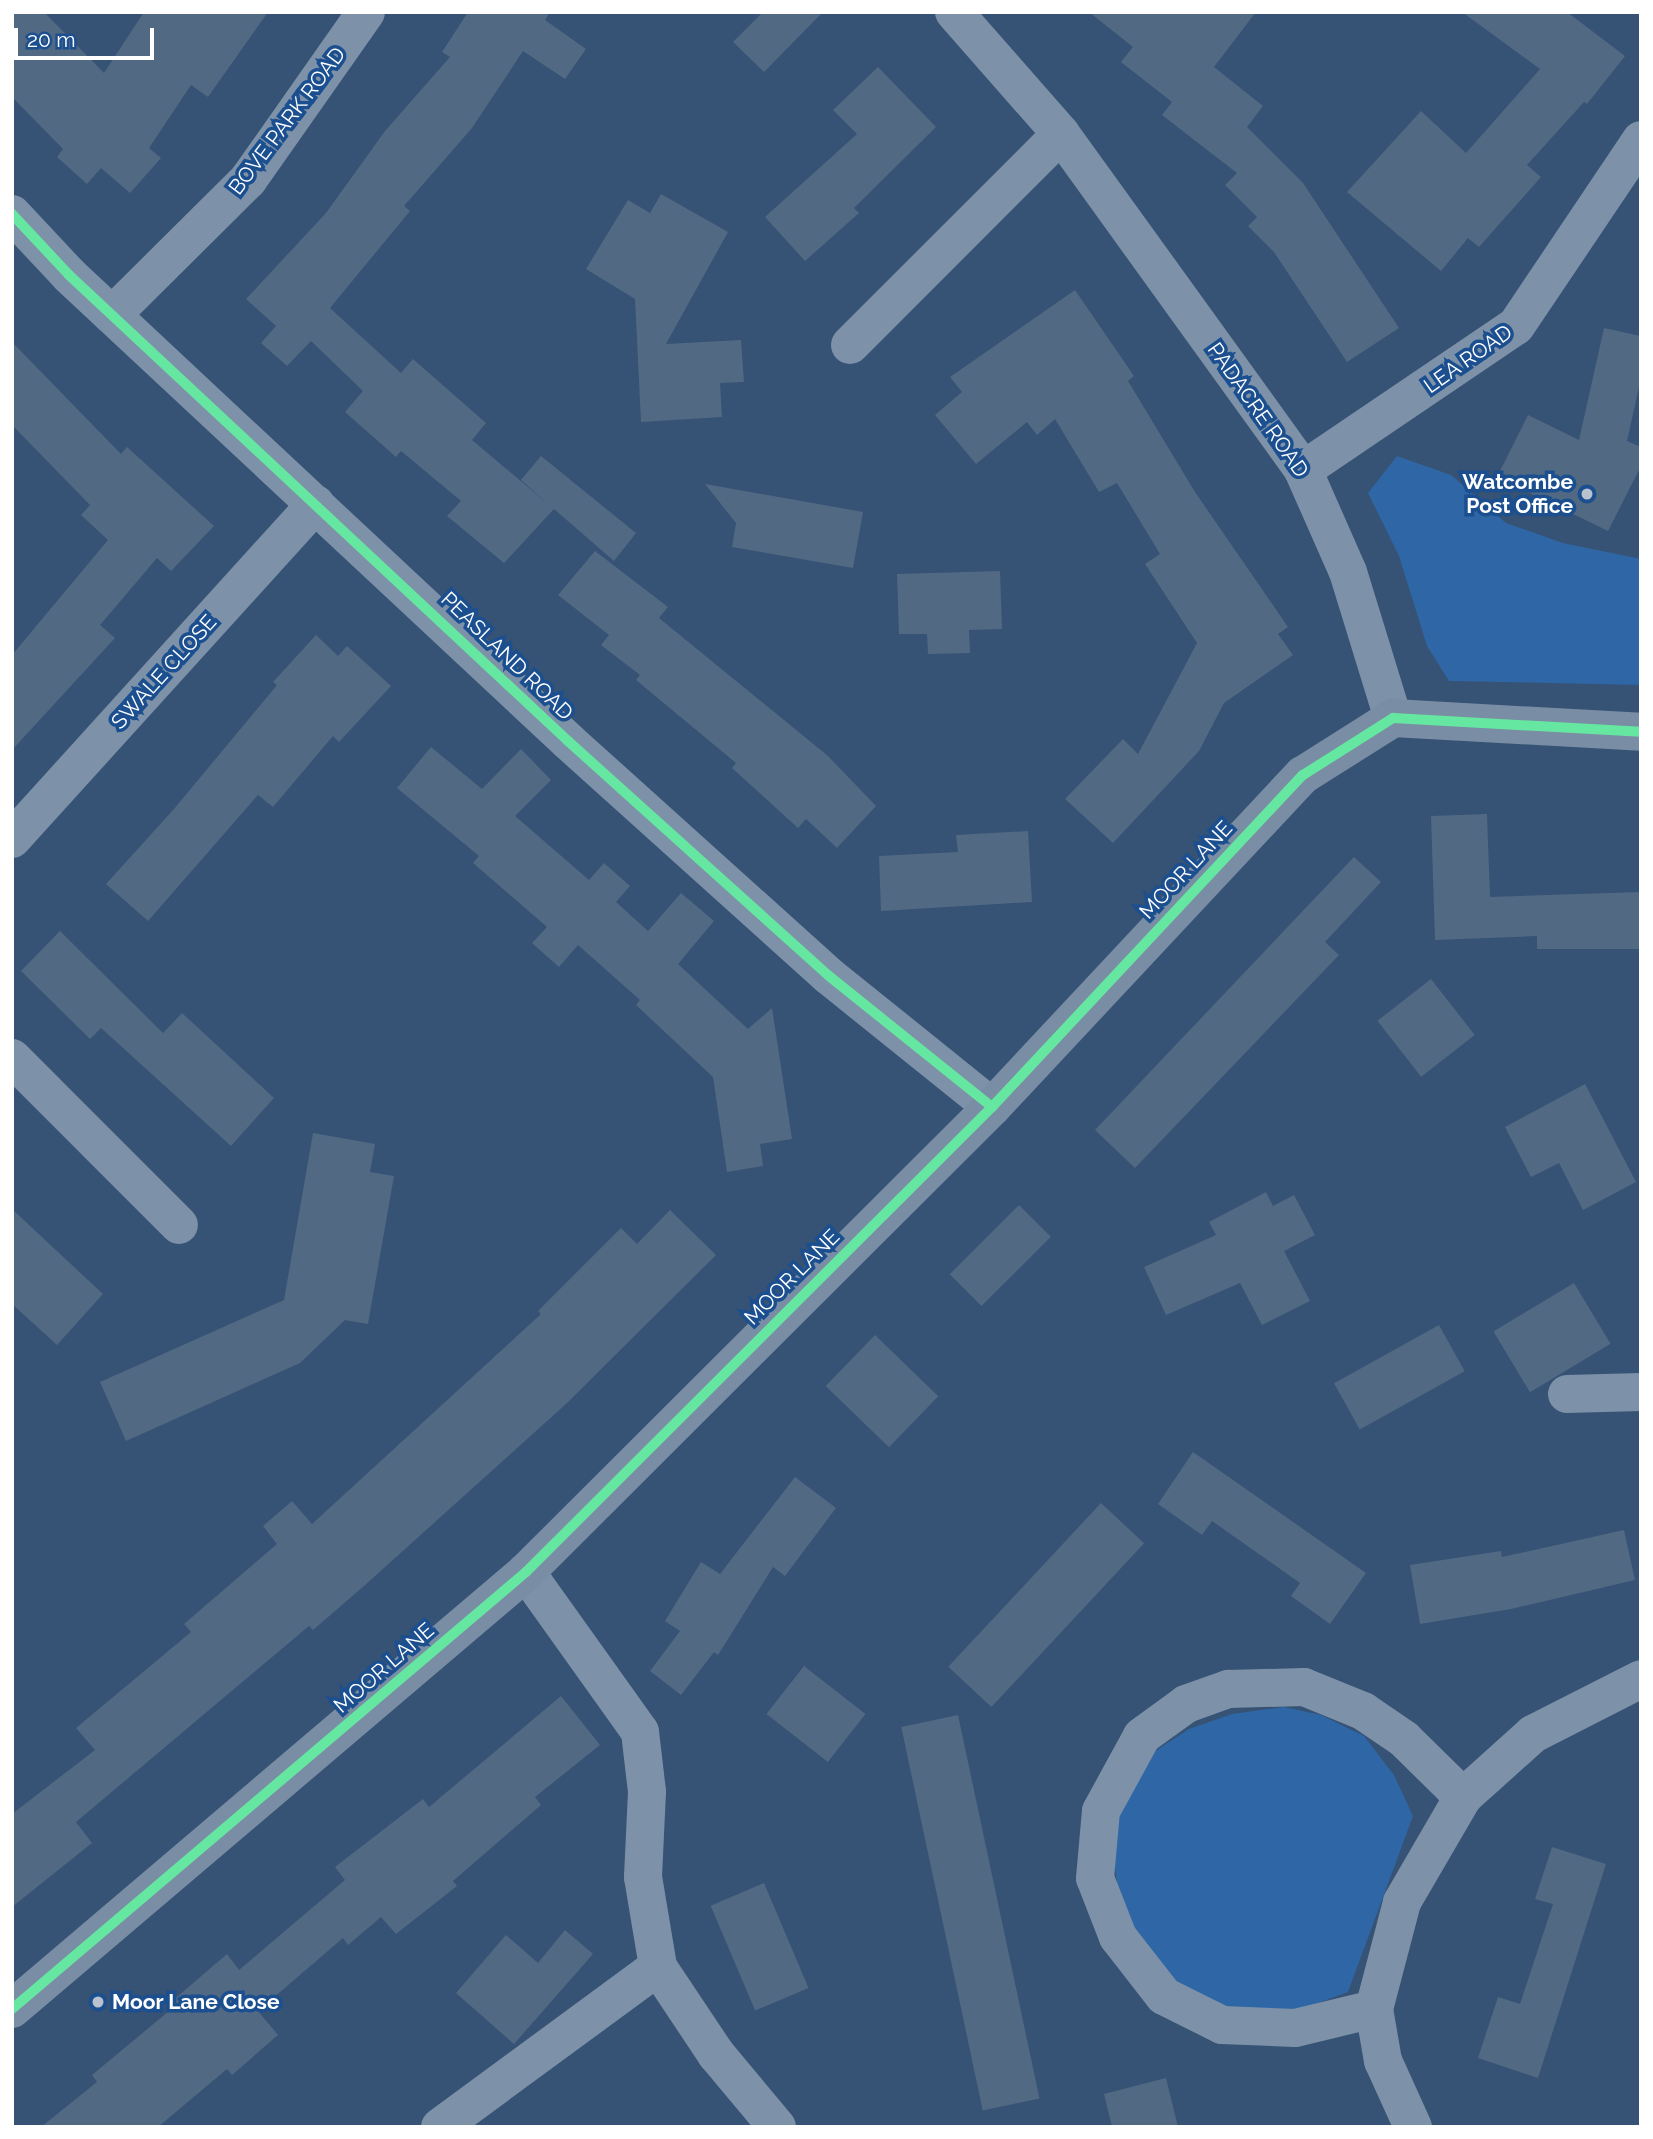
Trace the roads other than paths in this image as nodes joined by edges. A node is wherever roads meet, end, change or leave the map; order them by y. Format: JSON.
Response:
{"nodes":[{"id":1,"x":366,"y":12,"type":"edge"},
{"id":2,"x":954,"y":12,"type":"edge"},
{"id":3,"x":1061,"y":134,"type":"junction"},
{"id":4,"x":1641,"y":140,"type":"edge"},
{"id":5,"x":12,"y":214,"type":"edge"},
{"id":6,"x":112,"y":315,"type":"junction"},
{"id":7,"x":850,"y":345,"type":"dead end"},
{"id":8,"x":1303,"y":470,"type":"junction"},
{"id":9,"x":316,"y":504,"type":"junction"},
{"id":10,"x":1393,"y":718,"type":"junction"},
{"id":11,"x":1641,"y":732,"type":"edge"},
{"id":12,"x":12,"y":839,"type":"edge"},
{"id":13,"x":12,"y":1058,"type":"edge"},
{"id":14,"x":992,"y":1107,"type":"junction"},
{"id":15,"x":179,"y":1224,"type":"dead end"},
{"id":16,"x":1641,"y":1392,"type":"edge"},
{"id":17,"x":1567,"y":1394,"type":"dead end"},
{"id":18,"x":526,"y":1572,"type":"junction"},
{"id":19,"x":1641,"y":1679,"type":"edge"},
{"id":20,"x":1463,"y":1797,"type":"junction"},
{"id":21,"x":658,"y":1967,"type":"junction"},
{"id":22,"x":12,"y":2009,"type":"edge"},
{"id":23,"x":1374,"y":2009,"type":"junction"},
{"id":24,"x":440,"y":2127,"type":"edge"},
{"id":25,"x":777,"y":2127,"type":"edge"},
{"id":26,"x":1413,"y":2127,"type":"edge"}],
"edges":[{"from":1,"to":6,"type":"street","name":"BOVE PARK ROAD"},
{"from":2,"to":3,"type":"street","name":"PADACRE ROAD"},
{"from":3,"to":7,"type":"street"},
{"from":3,"to":8,"type":"street","name":"PADACRE ROAD"},
{"from":4,"to":8,"type":"street","name":"LEA ROAD"},
{"from":5,"to":6,"type":"street","name":"PEASLAND ROAD"},
{"from":6,"to":9,"type":"street","name":"PEASLAND ROAD"},
{"from":8,"to":10,"type":"street","name":"PADACRE ROAD"},
{"from":9,"to":12,"type":"street","name":"SWALE CLOSE"},
{"from":9,"to":14,"type":"street","name":"PEASLAND ROAD"},
{"from":10,"to":11,"type":"street"},
{"from":10,"to":14,"type":"street","name":"MOOR LANE"},
{"from":13,"to":15,"type":"street"},
{"from":14,"to":18,"type":"street","name":"MOOR LANE"},
{"from":16,"to":17,"type":"street"},
{"from":18,"to":21,"type":"street"},
{"from":18,"to":22,"type":"street","name":"MOOR LANE"},
{"from":19,"to":20,"type":"street"},
{"from":20,"to":23,"type":"street"},
{"from":20,"to":23,"type":"street"},
{"from":21,"to":24,"type":"street"},
{"from":21,"to":25,"type":"street"},
{"from":23,"to":26,"type":"street"}]}
